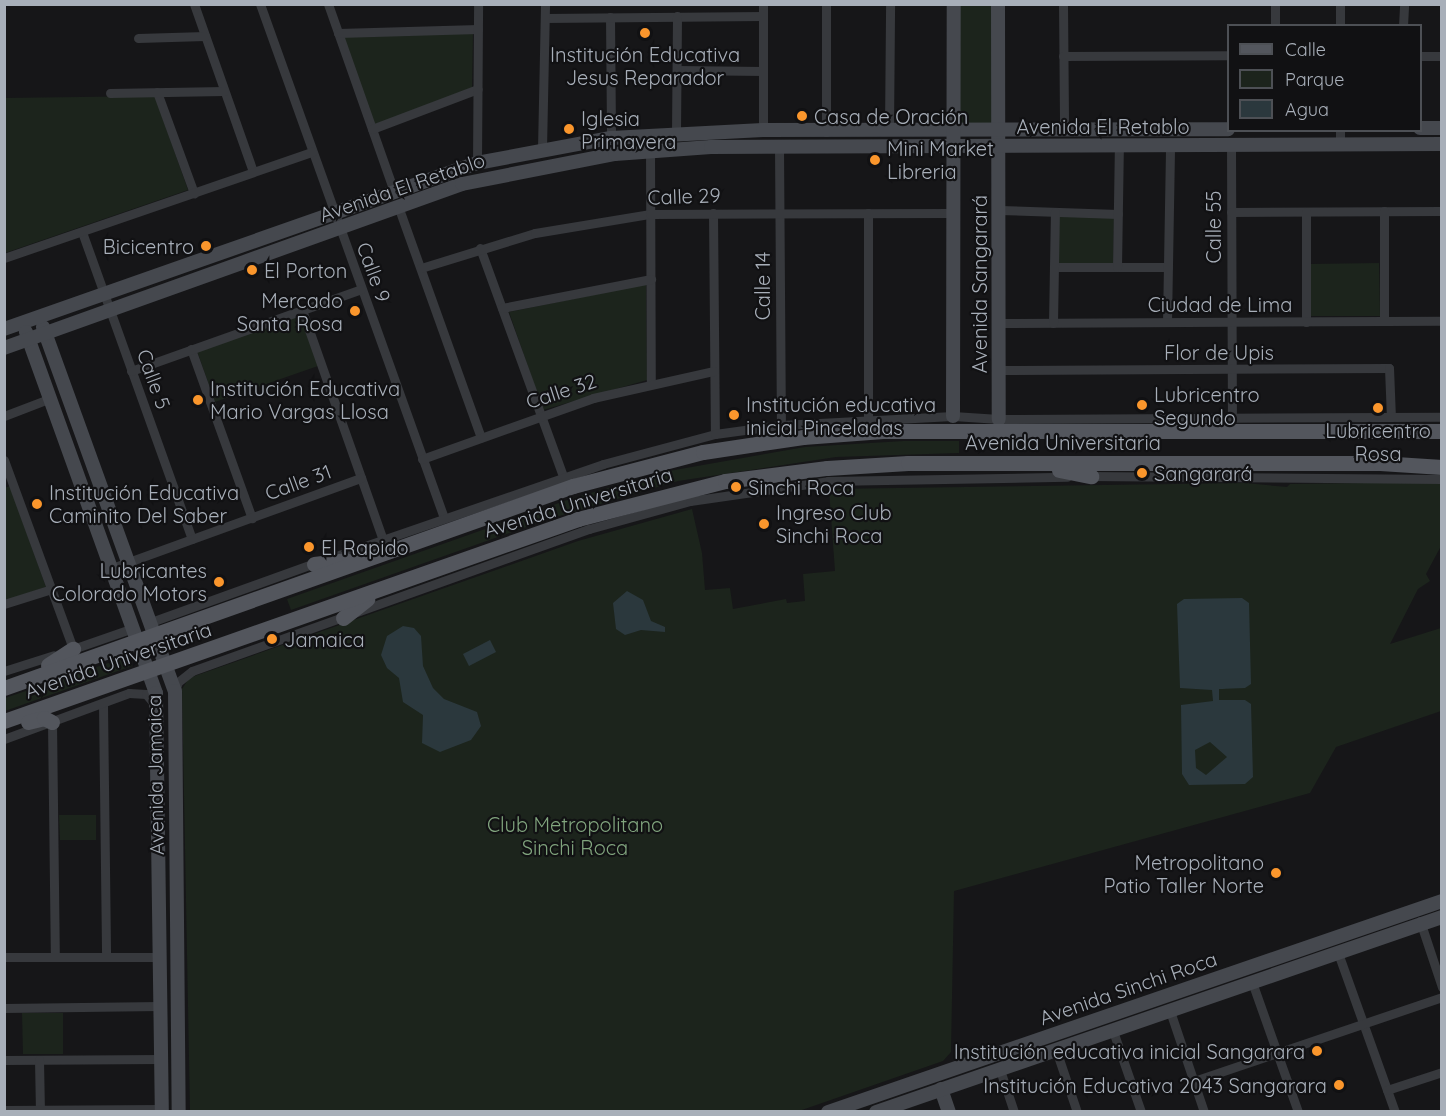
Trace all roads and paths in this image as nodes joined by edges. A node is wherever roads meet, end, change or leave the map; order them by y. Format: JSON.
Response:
{"nodes":[{"id":1,"x":194,"y":4,"type":"edge"},
{"id":2,"x":260,"y":4,"type":"edge"},
{"id":3,"x":328,"y":4,"type":"edge"},
{"id":4,"x":478,"y":4,"type":"edge"},
{"id":5,"x":545,"y":4,"type":"edge"},
{"id":6,"x":763,"y":4,"type":"edge"},
{"id":7,"x":826,"y":4,"type":"edge"},
{"id":8,"x":890,"y":4,"type":"edge"},
{"id":9,"x":954,"y":4,"type":"edge"},
{"id":10,"x":998,"y":4,"type":"edge"},
{"id":11,"x":1063,"y":4,"type":"edge"},
{"id":12,"x":1275,"y":4,"type":"edge"},
{"id":13,"x":1340,"y":4,"type":"edge"},
{"id":14,"x":1404,"y":4,"type":"edge"},
{"id":15,"x":677,"y":16,"type":"junction"},
{"id":16,"x":763,"y":16,"type":"junction"},
{"id":17,"x":610,"y":17,"type":"junction"},
{"id":18,"x":545,"y":18,"type":"junction"},
{"id":19,"x":1275,"y":24,"type":"edge"},
{"id":20,"x":1340,"y":24,"type":"edge"},
{"id":21,"x":1404,"y":24,"type":"edge"},
{"id":22,"x":478,"y":29,"type":"junction"},
{"id":23,"x":338,"y":33,"type":"junction"},
{"id":24,"x":205,"y":36,"type":"junction"},
{"id":25,"x":138,"y":38,"type":"dead end"},
{"id":26,"x":1227,"y":55,"type":"edge"},
{"id":27,"x":1063,"y":56,"type":"junction"},
{"id":28,"x":1422,"y":56,"type":"edge"},
{"id":29,"x":1442,"y":56,"type":"edge"},
{"id":30,"x":677,"y":70,"type":"junction"},
{"id":31,"x":763,"y":71,"type":"junction"},
{"id":32,"x":478,"y":89,"type":"junction"},
{"id":33,"x":224,"y":91,"type":"junction"},
{"id":34,"x":157,"y":92,"type":"junction"},
{"id":35,"x":110,"y":93,"type":"dead end"},
{"id":36,"x":999,"y":103,"type":"junction"},
{"id":37,"x":1422,"y":128,"type":"edge"},
{"id":38,"x":1442,"y":128,"type":"edge"},
{"id":39,"x":372,"y":129,"type":"junction"},
{"id":40,"x":954,"y":129,"type":"junction"},
{"id":41,"x":999,"y":129,"type":"junction"},
{"id":42,"x":1025,"y":129,"type":"junction"},
{"id":43,"x":1064,"y":129,"type":"junction"},
{"id":44,"x":1227,"y":129,"type":"edge"},
{"id":45,"x":763,"y":130,"type":"junction"},
{"id":46,"x":889,"y":130,"type":"junction"},
{"id":47,"x":676,"y":132,"type":"junction"},
{"id":48,"x":826,"y":132,"type":"junction"},
{"id":49,"x":1340,"y":132,"type":"edge"},
{"id":50,"x":650,"y":134,"type":"junction"},
{"id":51,"x":611,"y":138,"type":"junction"},
{"id":52,"x":1442,"y":144,"type":"edge"},
{"id":53,"x":1119,"y":145,"type":"junction"},
{"id":54,"x":1170,"y":145,"type":"junction"},
{"id":55,"x":1340,"y":145,"type":"junction"},
{"id":56,"x":999,"y":146,"type":"junction"},
{"id":57,"x":1231,"y":146,"type":"junction"},
{"id":58,"x":779,"y":147,"type":"junction"},
{"id":59,"x":954,"y":147,"type":"junction"},
{"id":60,"x":542,"y":149,"type":"junction"},
{"id":61,"x":650,"y":151,"type":"junction"},
{"id":62,"x":312,"y":152,"type":"junction"},
{"id":63,"x":477,"y":163,"type":"junction"},
{"id":64,"x":253,"y":172,"type":"junction"},
{"id":65,"x":394,"y":191,"type":"junction"},
{"id":66,"x":194,"y":193,"type":"junction"},
{"id":67,"x":398,"y":206,"type":"junction"},
{"id":68,"x":999,"y":210,"type":"junction"},
{"id":69,"x":779,"y":211,"type":"junction"},
{"id":70,"x":1384,"y":211,"type":"junction"},
{"id":71,"x":1442,"y":211,"type":"edge"},
{"id":72,"x":1055,"y":212,"type":"junction"},
{"id":73,"x":1231,"y":212,"type":"junction"},
{"id":74,"x":1306,"y":212,"type":"junction"},
{"id":75,"x":333,"y":213,"type":"junction"},
{"id":76,"x":712,"y":213,"type":"junction"},
{"id":77,"x":868,"y":213,"type":"junction"},
{"id":78,"x":954,"y":213,"type":"junction"},
{"id":79,"x":650,"y":214,"type":"junction"},
{"id":80,"x":1118,"y":214,"type":"junction"},
{"id":81,"x":339,"y":229,"type":"junction"},
{"id":82,"x":82,"y":232,"type":"junction"},
{"id":83,"x":480,"y":248,"type":"junction"},
{"id":84,"x":4,"y":258,"type":"edge"},
{"id":85,"x":1054,"y":267,"type":"junction"},
{"id":86,"x":1117,"y":267,"type":"junction"},
{"id":87,"x":1168,"y":267,"type":"junction"},
{"id":88,"x":422,"y":268,"type":"junction"},
{"id":89,"x":651,"y":279,"type":"junction"},
{"id":90,"x":361,"y":289,"type":"junction"},
{"id":91,"x":104,"y":295,"type":"junction"},
{"id":92,"x":502,"y":308,"type":"junction"},
{"id":93,"x":302,"y":310,"type":"junction"},
{"id":94,"x":110,"y":311,"type":"junction"},
{"id":95,"x":40,"y":318,"type":"junction"},
{"id":96,"x":1384,"y":321,"type":"junction"},
{"id":97,"x":1442,"y":321,"type":"edge"},
{"id":98,"x":1167,"y":322,"type":"junction"},
{"id":99,"x":1231,"y":322,"type":"junction"},
{"id":100,"x":1306,"y":322,"type":"junction"},
{"id":101,"x":23,"y":323,"type":"junction"},
{"id":102,"x":999,"y":323,"type":"junction"},
{"id":103,"x":1053,"y":323,"type":"junction"},
{"id":104,"x":4,"y":329,"type":"edge"},
{"id":105,"x":45,"y":333,"type":"junction"},
{"id":106,"x":29,"y":339,"type":"junction"},
{"id":107,"x":4,"y":348,"type":"edge"},
{"id":108,"x":191,"y":350,"type":"junction"},
{"id":109,"x":999,"y":370,"type":"junction"},
{"id":110,"x":1232,"y":370,"type":"junction"},
{"id":111,"x":132,"y":371,"type":"junction"},
{"id":112,"x":714,"y":371,"type":"junction"},
{"id":113,"x":651,"y":382,"type":"junction"},
{"id":114,"x":51,"y":398,"type":"junction"},
{"id":115,"x":4,"y":416,"type":"edge"},
{"id":116,"x":541,"y":416,"type":"junction"},
{"id":117,"x":953,"y":416,"type":"junction"},
{"id":118,"x":1232,"y":417,"type":"junction"},
{"id":119,"x":1391,"y":417,"type":"junction"},
{"id":120,"x":1442,"y":417,"type":"edge"},
{"id":121,"x":868,"y":418,"type":"junction"},
{"id":122,"x":999,"y":419,"type":"junction"},
{"id":123,"x":781,"y":425,"type":"junction"},
{"id":124,"x":1442,"y":431,"type":"edge"},
{"id":125,"x":715,"y":434,"type":"junction"},
{"id":126,"x":481,"y":438,"type":"junction"},
{"id":127,"x":423,"y":459,"type":"junction"},
{"id":128,"x":4,"y":460,"type":"edge"},
{"id":129,"x":1030,"y":463,"type":"junction"},
{"id":130,"x":1442,"y":467,"type":"edge"},
{"id":131,"x":563,"y":476,"type":"junction"},
{"id":132,"x":1091,"y":476,"type":"junction"},
{"id":133,"x":361,"y":478,"type":"junction"},
{"id":134,"x":1442,"y":479,"type":"edge"},
{"id":135,"x":8,"y":481,"type":"edge"},
{"id":136,"x":252,"y":518,"type":"junction"},
{"id":137,"x":444,"y":518,"type":"junction"},
{"id":138,"x":192,"y":539,"type":"junction"},
{"id":139,"x":382,"y":540,"type":"junction"},
{"id":140,"x":122,"y":542,"type":"junction"},
{"id":141,"x":104,"y":548,"type":"junction"},
{"id":142,"x":376,"y":556,"type":"junction"},
{"id":143,"x":129,"y":562,"type":"junction"},
{"id":144,"x":314,"y":564,"type":"junction"},
{"id":145,"x":111,"y":568,"type":"junction"},
{"id":146,"x":52,"y":589,"type":"junction"},
{"id":147,"x":378,"y":590,"type":"junction"},
{"id":148,"x":4,"y":604,"type":"edge"},
{"id":149,"x":343,"y":618,"type":"junction"},
{"id":150,"x":153,"y":628,"type":"junction"},
{"id":151,"x":135,"y":634,"type":"junction"},
{"id":152,"x":73,"y":649,"type":"junction"},
{"id":153,"x":167,"y":666,"type":"junction"},
{"id":154,"x":4,"y":672,"type":"edge"},
{"id":155,"x":149,"y":672,"type":"junction"},
{"id":156,"x":10,"y":686,"type":"edge"},
{"id":157,"x":174,"y":691,"type":"junction"},
{"id":158,"x":103,"y":704,"type":"junction"},
{"id":159,"x":156,"y":707,"type":"junction"},
{"id":160,"x":4,"y":721,"type":"edge"},
{"id":161,"x":52,"y":722,"type":"junction"},
{"id":162,"x":4,"y":727,"type":"edge"},
{"id":163,"x":4,"y":739,"type":"edge"},
{"id":164,"x":1442,"y":901,"type":"edge"},
{"id":165,"x":1416,"y":910,"type":"junction"},
{"id":166,"x":1442,"y":917,"type":"edge"},
{"id":167,"x":1421,"y":924,"type":"junction"},
{"id":168,"x":1338,"y":953,"type":"junction"},
{"id":169,"x":4,"y":957,"type":"edge"},
{"id":170,"x":55,"y":957,"type":"junction"},
{"id":171,"x":106,"y":957,"type":"junction"},
{"id":172,"x":160,"y":957,"type":"junction"},
{"id":173,"x":1252,"y":982,"type":"junction"},
{"id":174,"x":1442,"y":987,"type":"edge"},
{"id":175,"x":1442,"y":997,"type":"edge"},
{"id":176,"x":160,"y":1006,"type":"junction"},
{"id":177,"x":4,"y":1008,"type":"edge"},
{"id":178,"x":1170,"y":1011,"type":"junction"},
{"id":179,"x":1364,"y":1024,"type":"junction"},
{"id":180,"x":1113,"y":1031,"type":"junction"},
{"id":181,"x":1056,"y":1050,"type":"junction"},
{"id":182,"x":1277,"y":1053,"type":"junction"},
{"id":183,"x":161,"y":1059,"type":"junction"},
{"id":184,"x":4,"y":1060,"type":"edge"},
{"id":185,"x":39,"y":1060,"type":"junction"},
{"id":186,"x":963,"y":1065,"type":"junction"},
{"id":187,"x":1000,"y":1070,"type":"junction"},
{"id":188,"x":1442,"y":1072,"type":"edge"},
{"id":189,"x":969,"y":1080,"type":"junction"},
{"id":190,"x":1194,"y":1081,"type":"junction"},
{"id":191,"x":900,"y":1087,"type":"junction"},
{"id":192,"x":941,"y":1089,"type":"junction"},
{"id":193,"x":1387,"y":1090,"type":"junction"},
{"id":194,"x":906,"y":1107,"type":"edge"},
{"id":195,"x":4,"y":1110,"type":"edge"},
{"id":196,"x":40,"y":1110,"type":"junction"},
{"id":197,"x":162,"y":1110,"type":"edge"},
{"id":198,"x":179,"y":1112,"type":"edge"},
{"id":199,"x":828,"y":1112,"type":"edge"},
{"id":200,"x":876,"y":1112,"type":"edge"},
{"id":201,"x":949,"y":1112,"type":"edge"},
{"id":202,"x":1014,"y":1112,"type":"edge"},
{"id":203,"x":1077,"y":1112,"type":"edge"},
{"id":204,"x":1141,"y":1112,"type":"edge"},
{"id":205,"x":1204,"y":1112,"type":"edge"},
{"id":206,"x":1298,"y":1112,"type":"edge"},
{"id":207,"x":1395,"y":1112,"type":"edge"}],
"edges":[{"from":1,"to":24,"type":"street"},
{"from":2,"to":62,"type":"street","name":"Calle 9"},
{"from":3,"to":23,"type":"street"},
{"from":4,"to":22,"type":"street"},
{"from":5,"to":18,"type":"street"},
{"from":6,"to":16,"type":"street"},
{"from":7,"to":48,"type":"street"},
{"from":8,"to":46,"type":"street"},
{"from":9,"to":40,"type":"main road","name":"Avenida Sangarará"},
{"from":10,"to":36,"type":"main road","name":"Avenida Sangarará"},
{"from":11,"to":27,"type":"street"},
{"from":12,"to":19,"type":"street"},
{"from":13,"to":20,"type":"street"},
{"from":14,"to":21,"type":"street"},
{"from":15,"to":16,"type":"street"},
{"from":15,"to":17,"type":"street"},
{"from":15,"to":30,"type":"street"},
{"from":16,"to":31,"type":"street"},
{"from":17,"to":18,"type":"street"},
{"from":17,"to":51,"type":"street"},
{"from":18,"to":60,"type":"street"},
{"from":22,"to":23,"type":"street"},
{"from":22,"to":32,"type":"street"},
{"from":23,"to":39,"type":"street"},
{"from":24,"to":25,"type":"street"},
{"from":24,"to":33,"type":"street"},
{"from":26,"to":27,"type":"street"},
{"from":27,"to":43,"type":"street"},
{"from":28,"to":29,"type":"street"},
{"from":30,"to":31,"type":"street"},
{"from":30,"to":47,"type":"street"},
{"from":31,"to":45,"type":"street"},
{"from":32,"to":39,"type":"street"},
{"from":32,"to":63,"type":"street"},
{"from":33,"to":34,"type":"street"},
{"from":33,"to":64,"type":"street"},
{"from":34,"to":35,"type":"street"},
{"from":34,"to":66,"type":"street"},
{"from":36,"to":41,"type":"main road","name":"Avenida Sangarará"},
{"from":36,"to":42,"type":"main road"},
{"from":37,"to":38,"type":"main road"},
{"from":39,"to":65,"type":"street"},
{"from":40,"to":41,"type":"main road","name":"Avenida El Retablo"},
{"from":40,"to":46,"type":"main road","name":"Avenida El Retablo"},
{"from":40,"to":59,"type":"main road","name":"Avenida Sangarará"},
{"from":41,"to":42,"type":"main road","name":"Avenida El Retablo"},
{"from":41,"to":56,"type":"main road","name":"Avenida Sangarará"},
{"from":42,"to":43,"type":"main road","name":"Avenida El Retablo"},
{"from":43,"to":44,"type":"main road","name":"Avenida El Retablo"},
{"from":45,"to":47,"type":"main road","name":"Avenida El Retablo"},
{"from":45,"to":48,"type":"main road","name":"Avenida El Retablo"},
{"from":46,"to":48,"type":"main road","name":"Avenida El Retablo"},
{"from":47,"to":50,"type":"main road","name":"Avenida El Retablo"},
{"from":49,"to":55,"type":"street"},
{"from":50,"to":51,"type":"main road","name":"Avenida El Retablo"},
{"from":50,"to":61,"type":"street"},
{"from":51,"to":60,"type":"main road","name":"Avenida El Retablo"},
{"from":52,"to":55,"type":"main road","name":"Avenida El Retablo"},
{"from":53,"to":54,"type":"main road","name":"Avenida El Retablo"},
{"from":53,"to":56,"type":"main road","name":"Avenida El Retablo"},
{"from":53,"to":80,"type":"street"},
{"from":54,"to":57,"type":"main road","name":"Avenida El Retablo"},
{"from":54,"to":87,"type":"street"},
{"from":55,"to":57,"type":"main road","name":"Avenida El Retablo"},
{"from":56,"to":59,"type":"main road","name":"Avenida El Retablo"},
{"from":56,"to":68,"type":"main road","name":"Avenida Sangarará"},
{"from":57,"to":73,"type":"street","name":"Calle 55"},
{"from":58,"to":59,"type":"main road","name":"Avenida El Retablo"},
{"from":58,"to":61,"type":"main road","name":"Avenida El Retablo"},
{"from":58,"to":69,"type":"street","name":"Calle 14"},
{"from":59,"to":78,"type":"main road","name":"Avenida Sangarará"},
{"from":60,"to":63,"type":"main road","name":"Avenida El Retablo"},
{"from":61,"to":67,"type":"main road","name":"Avenida El Retablo"},
{"from":61,"to":79,"type":"street"},
{"from":62,"to":64,"type":"street"},
{"from":62,"to":75,"type":"street","name":"Calle 9"},
{"from":63,"to":65,"type":"main road","name":"Avenida El Retablo"},
{"from":64,"to":66,"type":"street"},
{"from":65,"to":75,"type":"main road","name":"Avenida El Retablo"},
{"from":66,"to":82,"type":"street"},
{"from":67,"to":81,"type":"main road","name":"Avenida El Retablo"},
{"from":67,"to":88,"type":"street"},
{"from":68,"to":72,"type":"street"},
{"from":68,"to":102,"type":"main road","name":"Avenida Sangarará"},
{"from":69,"to":76,"type":"street","name":"Calle 29"},
{"from":69,"to":77,"type":"street","name":"Calle 29"},
{"from":69,"to":123,"type":"street","name":"Calle 14"},
{"from":70,"to":71,"type":"street"},
{"from":70,"to":74,"type":"street"},
{"from":70,"to":96,"type":"street"},
{"from":72,"to":80,"type":"street"},
{"from":72,"to":85,"type":"street"},
{"from":73,"to":74,"type":"street"},
{"from":73,"to":99,"type":"street","name":"Calle 55"},
{"from":74,"to":100,"type":"street"},
{"from":75,"to":81,"type":"street","name":"Calle 9"},
{"from":75,"to":91,"type":"main road","name":"Avenida El Retablo"},
{"from":76,"to":79,"type":"street","name":"Calle 29"},
{"from":76,"to":112,"type":"street"},
{"from":77,"to":78,"type":"street","name":"Calle 29"},
{"from":77,"to":121,"type":"street"},
{"from":78,"to":117,"type":"main road","name":"Avenida Sangarará"},
{"from":79,"to":83,"type":"street","name":"Calle 29"},
{"from":79,"to":89,"type":"street"},
{"from":80,"to":86,"type":"street"},
{"from":81,"to":90,"type":"street","name":"Calle 9"},
{"from":81,"to":94,"type":"main road","name":"Avenida El Retablo"},
{"from":82,"to":84,"type":"street"},
{"from":82,"to":91,"type":"street","name":"Calle 5"},
{"from":83,"to":88,"type":"street","name":"Calle 29"},
{"from":83,"to":92,"type":"street"},
{"from":85,"to":86,"type":"street"},
{"from":85,"to":103,"type":"street"},
{"from":86,"to":87,"type":"street"},
{"from":87,"to":98,"type":"street"},
{"from":88,"to":126,"type":"street"},
{"from":89,"to":92,"type":"street"},
{"from":89,"to":113,"type":"street"},
{"from":90,"to":93,"type":"street"},
{"from":90,"to":127,"type":"street","name":"Calle 9"},
{"from":91,"to":94,"type":"street","name":"Calle 5"},
{"from":91,"to":95,"type":"main road","name":"Avenida El Retablo"},
{"from":92,"to":116,"type":"street"},
{"from":93,"to":108,"type":"street"},
{"from":93,"to":133,"type":"street"},
{"from":94,"to":105,"type":"main road","name":"Avenida El Retablo"},
{"from":94,"to":111,"type":"street","name":"Calle 5"},
{"from":95,"to":101,"type":"main road","name":"Avenida El Retablo"},
{"from":95,"to":105,"type":"main road","name":"Avenida Jamaica"},
{"from":96,"to":97,"type":"street","name":"Ciudad de Lima"},
{"from":96,"to":100,"type":"street","name":"Ciudad de Lima"},
{"from":98,"to":99,"type":"street","name":"Ciudad de Lima"},
{"from":98,"to":103,"type":"street","name":"Ciudad de Lima"},
{"from":99,"to":100,"type":"street","name":"Ciudad de Lima"},
{"from":99,"to":110,"type":"street","name":"Calle 55"},
{"from":101,"to":104,"type":"main road","name":"Avenida El Retablo"},
{"from":101,"to":106,"type":"main road","name":"Avenida Jamaica"},
{"from":102,"to":103,"type":"street","name":"Ciudad de Lima"},
{"from":102,"to":109,"type":"main road","name":"Avenida Sangarará"},
{"from":105,"to":106,"type":"main road","name":"Avenida El Retablo"},
{"from":105,"to":140,"type":"main road","name":"Avenida Jamaica"},
{"from":106,"to":107,"type":"main road","name":"Avenida El Retablo"},
{"from":106,"to":114,"type":"main road","name":"Avenida Jamaica"},
{"from":108,"to":111,"type":"street"},
{"from":108,"to":136,"type":"street"},
{"from":109,"to":110,"type":"street","name":"Flor de Upis"},
{"from":109,"to":122,"type":"main road","name":"Avenida Sangarará"},
{"from":110,"to":118,"type":"street","name":"Calle 55"},
{"from":110,"to":119,"type":"street","name":"Flor de Upis"},
{"from":111,"to":138,"type":"street","name":"Calle 5"},
{"from":112,"to":113,"type":"street","name":"Calle 32"},
{"from":112,"to":125,"type":"street"},
{"from":113,"to":116,"type":"street","name":"Calle 32"},
{"from":114,"to":115,"type":"street"},
{"from":114,"to":141,"type":"main road","name":"Avenida Jamaica"},
{"from":116,"to":126,"type":"street","name":"Calle 32"},
{"from":116,"to":131,"type":"street"},
{"from":117,"to":121,"type":"street","name":"Avenida Universitaria"},
{"from":117,"to":122,"type":"street","name":"Avenida Universitaria"},
{"from":118,"to":119,"type":"street","name":"Avenida Universitaria"},
{"from":118,"to":122,"type":"street","name":"Avenida Universitaria"},
{"from":119,"to":120,"type":"street","name":"Avenida Universitaria"},
{"from":121,"to":123,"type":"street","name":"Avenida Universitaria"},
{"from":123,"to":125,"type":"street","name":"Avenida Universitaria"},
{"from":124,"to":142,"type":"main road","name":"Avenida Universitaria"},
{"from":125,"to":131,"type":"street","name":"Avenida Universitaria"},
{"from":126,"to":127,"type":"street","name":"Calle 32"},
{"from":127,"to":137,"type":"street","name":"Calle 9"},
{"from":128,"to":135,"type":"street"},
{"from":129,"to":130,"type":"main road","name":"Avenida Universitaria"},
{"from":129,"to":132,"type":"main road"},
{"from":129,"to":147,"type":"main road","name":"Avenida Universitaria"},
{"from":131,"to":137,"type":"street","name":"Avenida Universitaria"},
{"from":132,"to":134,"type":"street","name":"Avenida Universitaria"},
{"from":132,"to":149,"type":"street","name":"Avenida Universitaria"},
{"from":133,"to":136,"type":"street","name":"Calle 31"},
{"from":133,"to":139,"type":"street"},
{"from":135,"to":146,"type":"street"},
{"from":136,"to":138,"type":"street","name":"Calle 31"},
{"from":137,"to":139,"type":"street","name":"Avenida Universitaria"},
{"from":138,"to":143,"type":"street","name":"Calle 31"},
{"from":139,"to":144,"type":"street","name":"Avenida Universitaria"},
{"from":140,"to":141,"type":"main road"},
{"from":140,"to":143,"type":"main road","name":"Avenida Jamaica"},
{"from":141,"to":145,"type":"main road","name":"Avenida Jamaica"},
{"from":142,"to":144,"type":"main road"},
{"from":142,"to":150,"type":"main road","name":"Avenida Universitaria"},
{"from":143,"to":145,"type":"street","name":"Calle 31"},
{"from":143,"to":150,"type":"main road","name":"Avenida Jamaica"},
{"from":144,"to":150,"type":"street","name":"Avenida Universitaria"},
{"from":145,"to":151,"type":"main road","name":"Avenida Jamaica"},
{"from":146,"to":148,"type":"street"},
{"from":146,"to":152,"type":"street"},
{"from":147,"to":149,"type":"main road"},
{"from":147,"to":153,"type":"main road","name":"Avenida Universitaria"},
{"from":149,"to":157,"type":"street","name":"Avenida Universitaria"},
{"from":150,"to":151,"type":"main road","name":"Avenida Universitaria"},
{"from":150,"to":153,"type":"main road","name":"Avenida Jamaica"},
{"from":151,"to":152,"type":"street","name":"Avenida Universitaria"},
{"from":151,"to":155,"type":"main road","name":"Avenida Jamaica"},
{"from":151,"to":156,"type":"main road","name":"Avenida Universitaria"},
{"from":152,"to":154,"type":"street","name":"Avenida Universitaria"},
{"from":152,"to":156,"type":"main road"},
{"from":153,"to":155,"type":"main road","name":"Avenida Universitaria"},
{"from":153,"to":157,"type":"main road","name":"Avenida Jamaica"},
{"from":155,"to":159,"type":"main road","name":"Avenida Jamaica"},
{"from":155,"to":160,"type":"main road","name":"Avenida Universitaria"},
{"from":157,"to":198,"type":"main road","name":"Avenida Jamaica"},
{"from":158,"to":159,"type":"street","name":"Avenida Universitaria"},
{"from":158,"to":161,"type":"street","name":"Avenida Universitaria"},
{"from":158,"to":171,"type":"street"},
{"from":159,"to":172,"type":"main road","name":"Avenida Jamaica"},
{"from":161,"to":162,"type":"main road"},
{"from":161,"to":163,"type":"street","name":"Avenida Universitaria"},
{"from":161,"to":170,"type":"street"},
{"from":164,"to":165,"type":"main road","name":"Avenida Sinchi Roca"},
{"from":165,"to":167,"type":"street"},
{"from":165,"to":186,"type":"main road","name":"Avenida Sinchi Roca"},
{"from":166,"to":167,"type":"main road","name":"Avenida Sinchi Roca"},
{"from":167,"to":168,"type":"main road","name":"Avenida Sinchi Roca"},
{"from":167,"to":174,"type":"street"},
{"from":168,"to":173,"type":"main road","name":"Avenida Sinchi Roca"},
{"from":168,"to":179,"type":"street"},
{"from":169,"to":170,"type":"street"},
{"from":170,"to":171,"type":"street"},
{"from":171,"to":172,"type":"street"},
{"from":172,"to":176,"type":"main road","name":"Avenida Jamaica"},
{"from":173,"to":178,"type":"main road","name":"Avenida Sinchi Roca"},
{"from":173,"to":182,"type":"street"},
{"from":175,"to":179,"type":"street"},
{"from":176,"to":177,"type":"street"},
{"from":176,"to":183,"type":"main road","name":"Avenida Jamaica"},
{"from":178,"to":180,"type":"main road","name":"Avenida Sinchi Roca"},
{"from":178,"to":190,"type":"street"},
{"from":179,"to":182,"type":"street"},
{"from":179,"to":193,"type":"street"},
{"from":180,"to":181,"type":"main road","name":"Avenida Sinchi Roca"},
{"from":180,"to":204,"type":"street"},
{"from":181,"to":187,"type":"main road","name":"Avenida Sinchi Roca"},
{"from":181,"to":203,"type":"street"},
{"from":182,"to":190,"type":"street"},
{"from":182,"to":206,"type":"street"},
{"from":183,"to":185,"type":"street"},
{"from":183,"to":197,"type":"main road","name":"Avenida Jamaica"},
{"from":184,"to":185,"type":"street"},
{"from":185,"to":196,"type":"street"},
{"from":186,"to":189,"type":"main road"},
{"from":186,"to":191,"type":"main road","name":"Avenida Sinchi Roca"},
{"from":187,"to":189,"type":"main road","name":"Avenida Sinchi Roca"},
{"from":187,"to":202,"type":"street"},
{"from":188,"to":193,"type":"street"},
{"from":189,"to":192,"type":"main road","name":"Avenida Sinchi Roca"},
{"from":190,"to":205,"type":"street"},
{"from":191,"to":194,"type":"main road"},
{"from":191,"to":199,"type":"main road","name":"Avenida Sinchi Roca"},
{"from":192,"to":194,"type":"main road","name":"Avenida Sinchi Roca"},
{"from":192,"to":201,"type":"main road"},
{"from":193,"to":207,"type":"street"},
{"from":194,"to":200,"type":"main road","name":"Avenida Sinchi Roca"},
{"from":195,"to":196,"type":"street"},
{"from":196,"to":197,"type":"street"}]}
